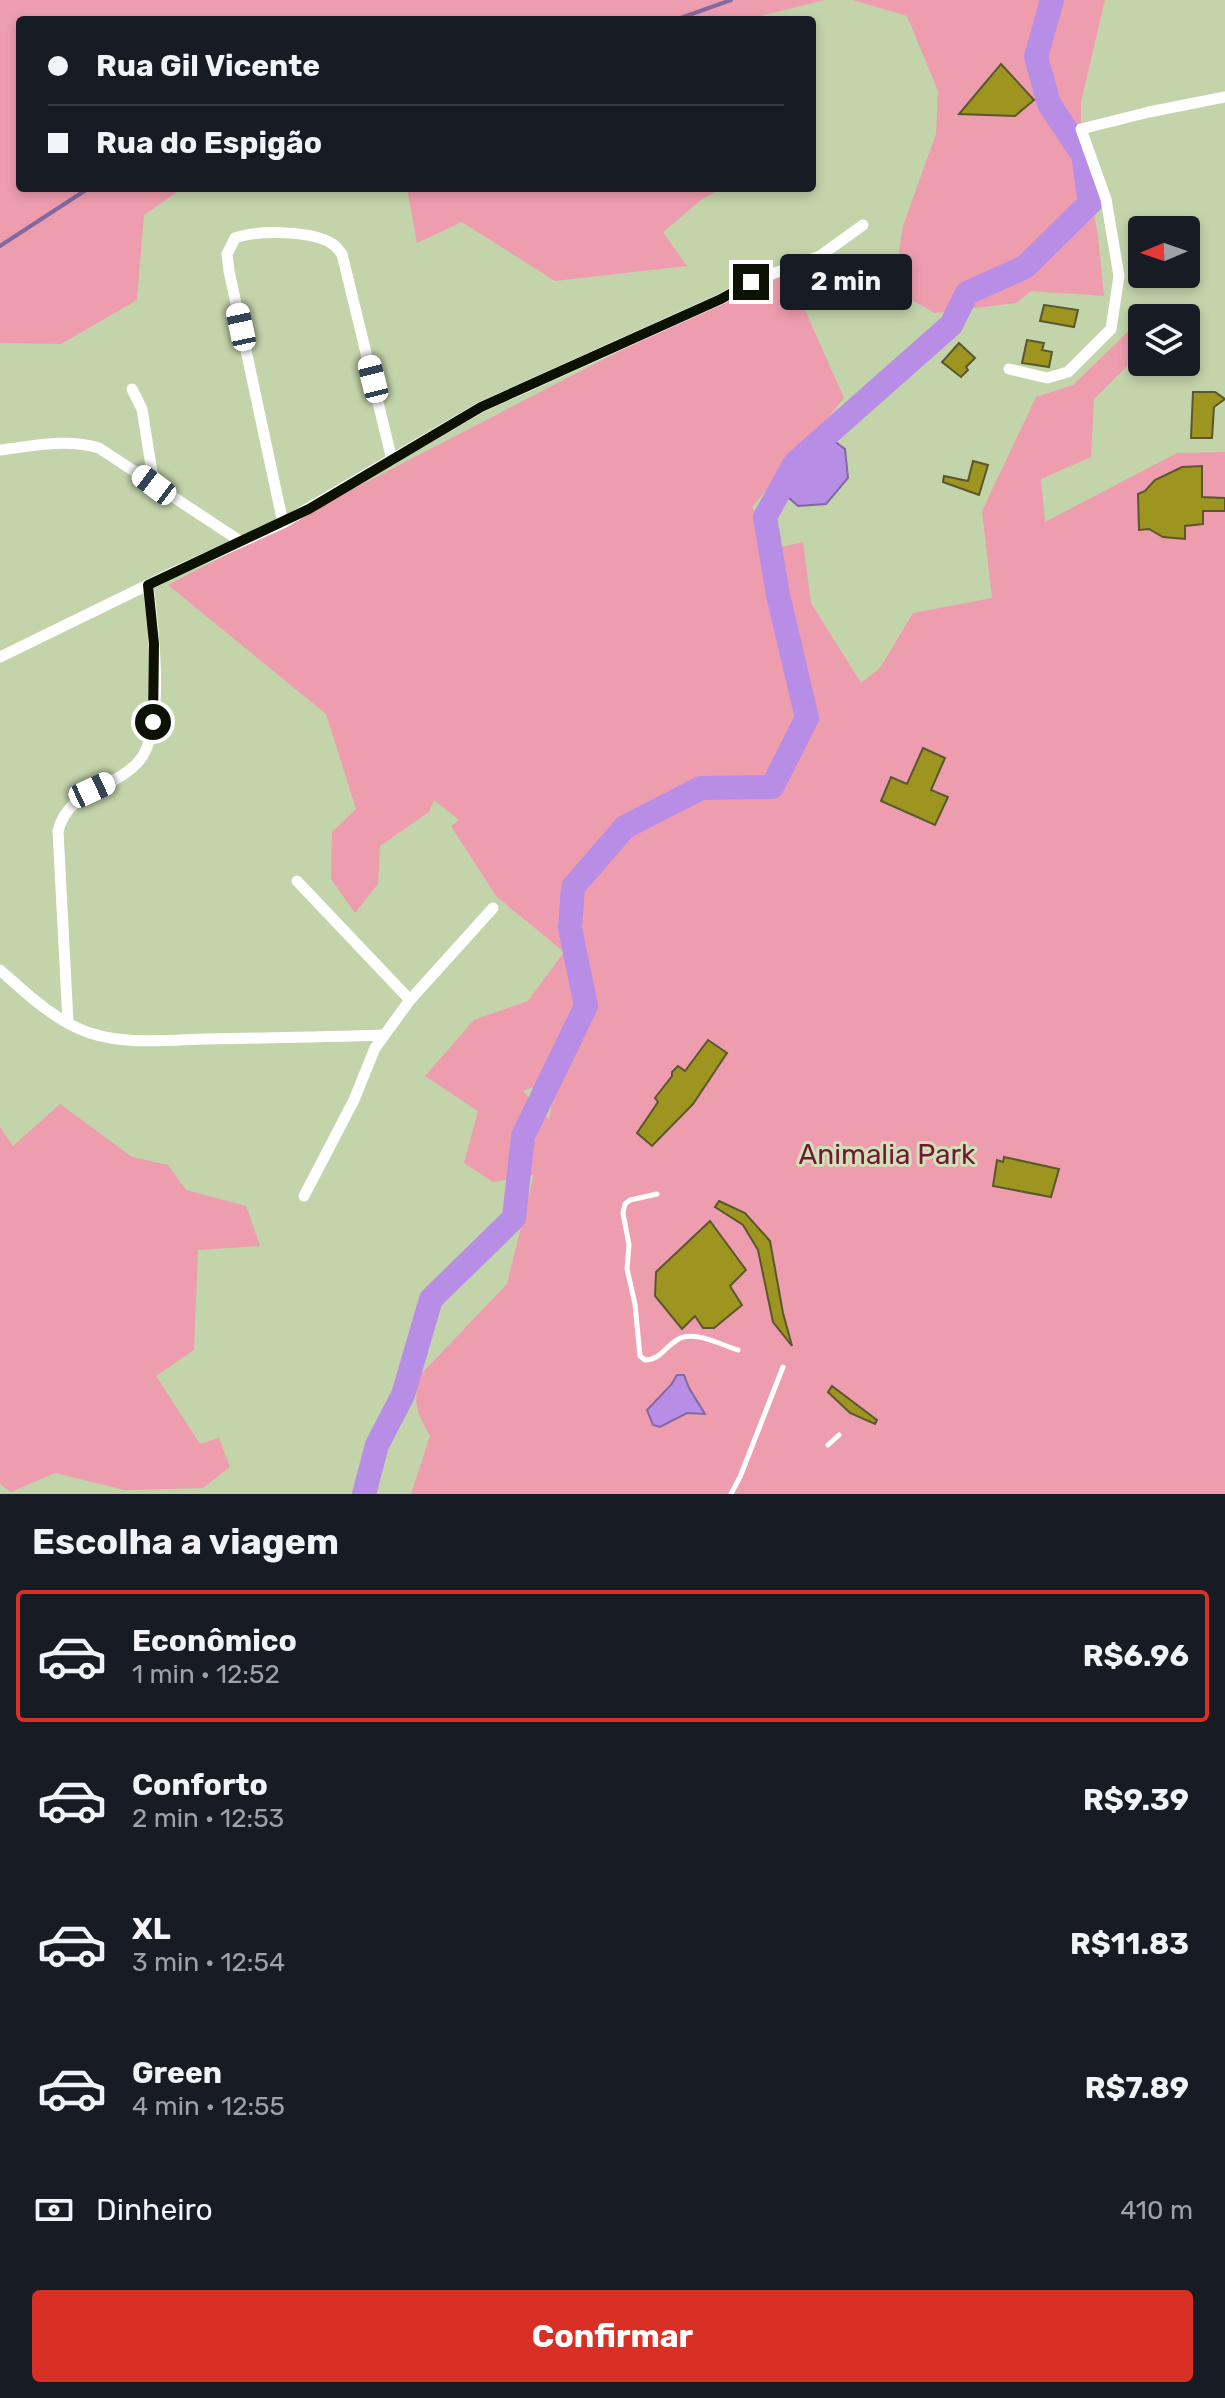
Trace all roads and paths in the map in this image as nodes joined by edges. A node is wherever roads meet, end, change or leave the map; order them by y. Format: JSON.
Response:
{"nodes":[{"id":1,"x":1225,"y":97,"type":"edge"},
{"id":2,"x":863,"y":225,"type":"dead end"},
{"id":3,"x":1009,"y":369,"type":"dead end"},
{"id":4,"x":132,"y":389,"type":"dead end"},
{"id":5,"x":0,"y":450,"type":"edge"},
{"id":6,"x":392,"y":460,"type":"junction"},
{"id":7,"x":154,"y":485,"type":"junction"},
{"id":8,"x":283,"y":523,"type":"junction"},
{"id":9,"x":240,"y":541,"type":"junction"},
{"id":10,"x":148,"y":585,"type":"junction"},
{"id":11,"x":0,"y":657,"type":"edge"},
{"id":12,"x":297,"y":881,"type":"dead end"},
{"id":13,"x":493,"y":908,"type":"dead end"},
{"id":14,"x":0,"y":970,"type":"edge"},
{"id":15,"x":410,"y":1000,"type":"junction"},
{"id":16,"x":68,"y":1022,"type":"junction"},
{"id":17,"x":384,"y":1035,"type":"junction"},
{"id":18,"x":657,"y":1194,"type":"dead end"},
{"id":19,"x":304,"y":1196,"type":"dead end"},
{"id":20,"x":738,"y":1350,"type":"dead end"},
{"id":21,"x":783,"y":1367,"type":"dead end"},
{"id":22,"x":839,"y":1435,"type":"dead end"},
{"id":23,"x":828,"y":1445,"type":"dead end"},
{"id":24,"x":731,"y":1494,"type":"edge"}],
"edges":[{"from":1,"to":3,"type":"street"},
{"from":2,"to":6,"type":"street"},
{"from":4,"to":7,"type":"street"},
{"from":5,"to":7,"type":"street"},
{"from":6,"to":8,"type":"street"},
{"from":6,"to":8,"type":"street"},
{"from":7,"to":9,"type":"street"},
{"from":8,"to":9,"type":"street"},
{"from":9,"to":10,"type":"street"},
{"from":10,"to":11,"type":"street"},
{"from":10,"to":16,"type":"street"},
{"from":12,"to":15,"type":"street"},
{"from":13,"to":15,"type":"street"},
{"from":14,"to":16,"type":"street"},
{"from":15,"to":17,"type":"street"},
{"from":16,"to":17,"type":"street"},
{"from":17,"to":19,"type":"street"},
{"from":18,"to":20,"type":"lane"},
{"from":21,"to":24,"type":"lane"},
{"from":22,"to":23,"type":"lane"}]}
